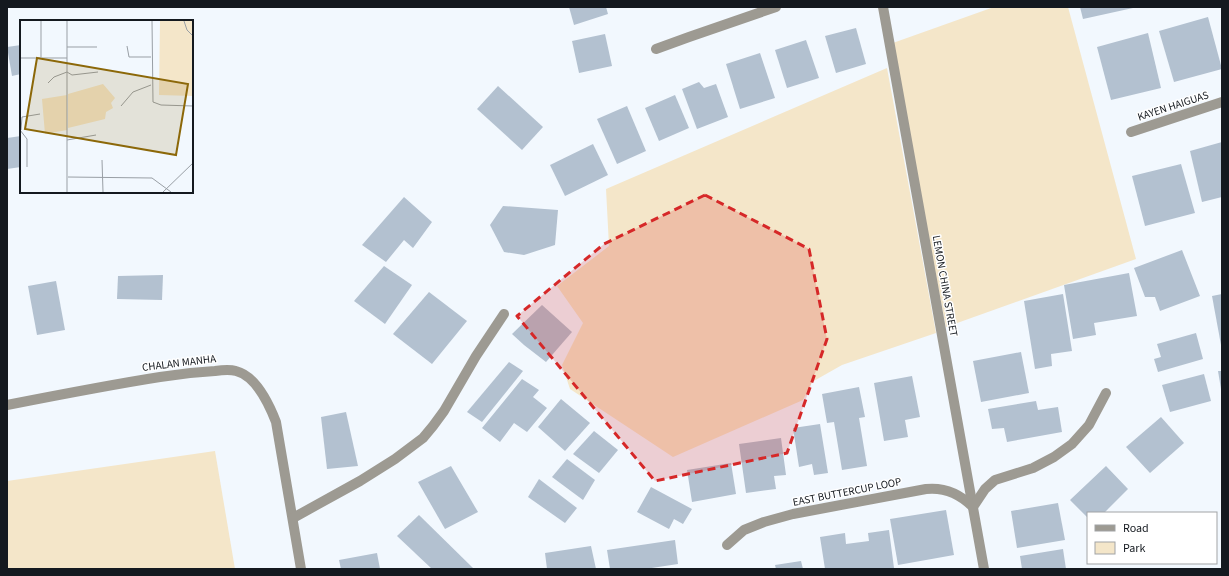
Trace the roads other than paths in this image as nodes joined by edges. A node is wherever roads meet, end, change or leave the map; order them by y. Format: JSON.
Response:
{"nodes":[{"id":1,"x":776,"y":7,"type":"edge"},
{"id":2,"x":883,"y":7,"type":"edge"},
{"id":3,"x":656,"y":49,"type":"dead end"},
{"id":4,"x":1222,"y":102,"type":"edge"},
{"id":5,"x":1131,"y":132,"type":"dead end"},
{"id":6,"x":504,"y":314,"type":"dead end"},
{"id":7,"x":1106,"y":393,"type":"dead end"},
{"id":8,"x":7,"y":405,"type":"edge"},
{"id":9,"x":973,"y":507,"type":"junction"},
{"id":10,"x":293,"y":518,"type":"junction"},
{"id":11,"x":727,"y":545,"type":"dead end"},
{"id":12,"x":301,"y":569,"type":"edge"},
{"id":13,"x":984,"y":569,"type":"edge"}],
"edges":[{"from":1,"to":3,"type":"street"},
{"from":2,"to":9,"type":"street","name":"LEMON CHINA STREET"},
{"from":4,"to":5,"type":"street","name":"KAYEN HAIGUAS"},
{"from":6,"to":10,"type":"street"},
{"from":7,"to":9,"type":"street"},
{"from":8,"to":10,"type":"street","name":"CHALAN MANHA"},
{"from":9,"to":11,"type":"street","name":"EAST BUTTERCUP LOOP"},
{"from":9,"to":13,"type":"street","name":"LEMON CHINA STREET"},
{"from":10,"to":12,"type":"street","name":"CHALAN MANHA"}]}
